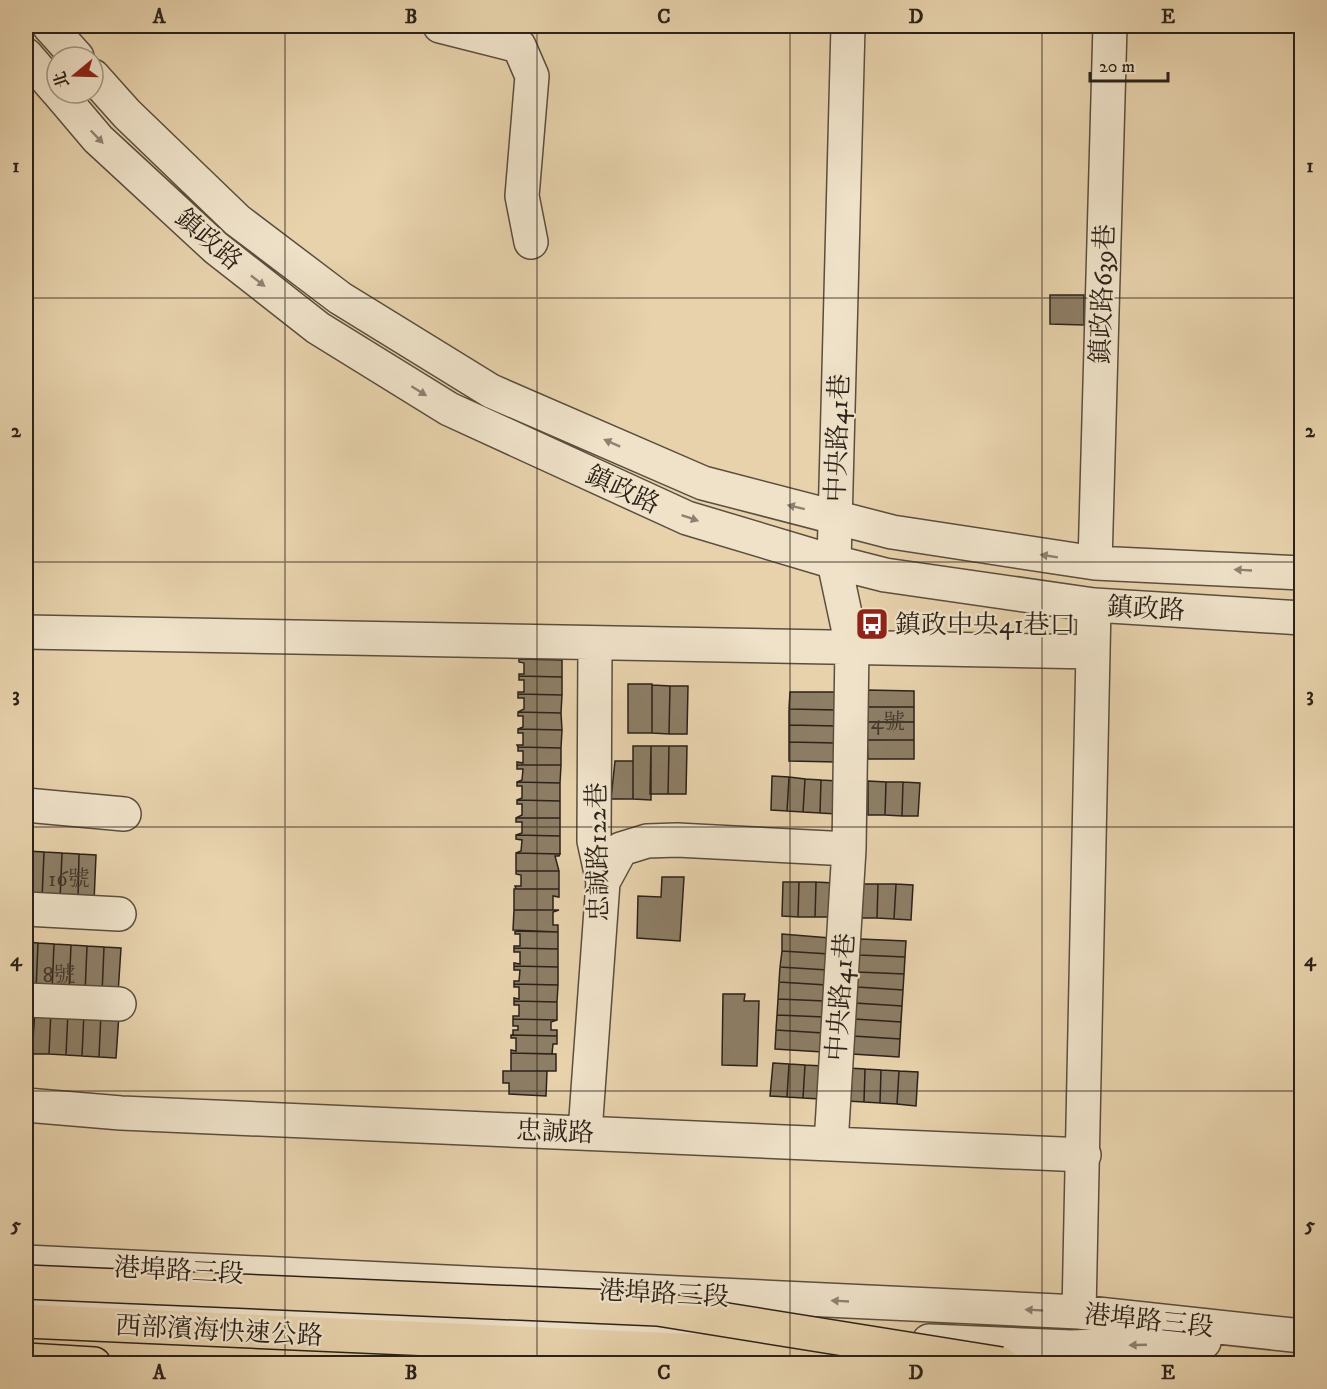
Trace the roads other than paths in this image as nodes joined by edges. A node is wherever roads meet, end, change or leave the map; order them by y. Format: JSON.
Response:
{"nodes":[{"id":1,"x":49,"y":26,"type":"edge"},
{"id":2,"x":440,"y":26,"type":"edge"},
{"id":3,"x":849,"y":26,"type":"edge"},
{"id":4,"x":1110,"y":26,"type":"edge"},
{"id":5,"x":66,"y":45,"type":"edge"},
{"id":6,"x":26,"y":55,"type":"edge"},
{"id":7,"x":45,"y":77,"type":"edge"},
{"id":8,"x":105,"y":89,"type":"edge"},
{"id":9,"x":69,"y":105,"type":"edge"},
{"id":10,"x":531,"y":242,"type":"dead end"},
{"id":11,"x":835,"y":517,"type":"junction"},
{"id":12,"x":834,"y":562,"type":"junction"},
{"id":13,"x":1095,"y":563,"type":"junction"},
{"id":14,"x":1302,"y":573,"type":"edge"},
{"id":15,"x":1094,"y":605,"type":"junction"},
{"id":16,"x":1302,"y":618,"type":"edge"},
{"id":17,"x":26,"y":632,"type":"edge"},
{"id":18,"x":595,"y":644,"type":"junction"},
{"id":19,"x":852,"y":646,"type":"junction"},
{"id":20,"x":1094,"y":652,"type":"junction"},
{"id":21,"x":26,"y":806,"type":"edge"},
{"id":22,"x":124,"y":814,"type":"dead end"},
{"id":23,"x":849,"y":849,"type":"junction"},
{"id":24,"x":603,"y":882,"type":"junction"},
{"id":25,"x":26,"y":909,"type":"edge"},
{"id":26,"x":119,"y":914,"type":"dead end"},
{"id":27,"x":26,"y":1000,"type":"edge"},
{"id":28,"x":119,"y":1004,"type":"dead end"},
{"id":29,"x":26,"y":1105,"type":"edge"},
{"id":30,"x":585,"y":1132,"type":"junction"},
{"id":31,"x":831,"y":1144,"type":"junction"},
{"id":32,"x":1084,"y":1155,"type":"junction"},
{"id":33,"x":26,"y":1262,"type":"edge"},
{"id":34,"x":26,"y":1282,"type":"edge"},
{"id":35,"x":26,"y":1301,"type":"edge"},
{"id":36,"x":1079,"y":1312,"type":"junction"},
{"id":37,"x":26,"y":1321,"type":"edge"},
{"id":38,"x":1302,"y":1337,"type":"edge"},
{"id":39,"x":26,"y":1360,"type":"edge"},
{"id":40,"x":94,"y":1364,"type":"edge"},
{"id":41,"x":988,"y":1364,"type":"edge"},
{"id":42,"x":1001,"y":1364,"type":"edge"}],
"edges":[{"from":1,"to":5,"type":"street"},
{"from":2,"to":10,"type":"street"},
{"from":3,"to":11,"type":"street","name":"中央路41巷"},
{"from":4,"to":13,"type":"street","name":"鎮政路639巷"},
{"from":6,"to":7,"type":"street","name":"鎮政路"},
{"from":11,"to":8,"type":"street","name":"鎮政路","one_way":true},
{"from":9,"to":12,"type":"street","name":"鎮政路","one_way":true},
{"from":11,"to":12,"type":"street","name":"中央路41巷"},
{"from":13,"to":11,"type":"street","name":"鎮政路","one_way":true},
{"from":12,"to":15,"type":"street","name":"鎮政路"},
{"from":12,"to":19,"type":"street","name":"中央路41巷"},
{"from":14,"to":13,"type":"street","name":"鎮政路","one_way":true},
{"from":15,"to":16,"type":"street","name":"鎮政路"},
{"from":15,"to":20,"type":"street"},
{"from":17,"to":18,"type":"street"},
{"from":18,"to":19,"type":"street"},
{"from":18,"to":24,"type":"street","name":"忠誠路122巷"},
{"from":19,"to":20,"type":"street"},
{"from":19,"to":23,"type":"street","name":"中央路41巷"},
{"from":20,"to":32,"type":"street"},
{"from":21,"to":22,"type":"street"},
{"from":23,"to":24,"type":"street"},
{"from":23,"to":31,"type":"street","name":"中央路41巷"},
{"from":24,"to":30,"type":"street","name":"忠誠路122巷"},
{"from":25,"to":26,"type":"street"},
{"from":27,"to":28,"type":"street"},
{"from":29,"to":30,"type":"street","name":"忠誠路"},
{"from":30,"to":31,"type":"street","name":"忠誠路"},
{"from":31,"to":32,"type":"street","name":"忠誠路"},
{"from":32,"to":36,"type":"street"},
{"from":36,"to":33,"type":"street","name":"港埠路三段","one_way":true},
{"from":34,"to":42,"type":"highway","bridge":true},
{"from":38,"to":35,"type":"street","name":"港埠路三段","one_way":true},
{"from":36,"to":38,"type":"street","name":"港埠路三段"},
{"from":37,"to":41,"type":"highway","name":"西部濱海快速公路","bridge":true},
{"from":39,"to":40,"type":"highway","name":"西部濱海快速公路"}]}
